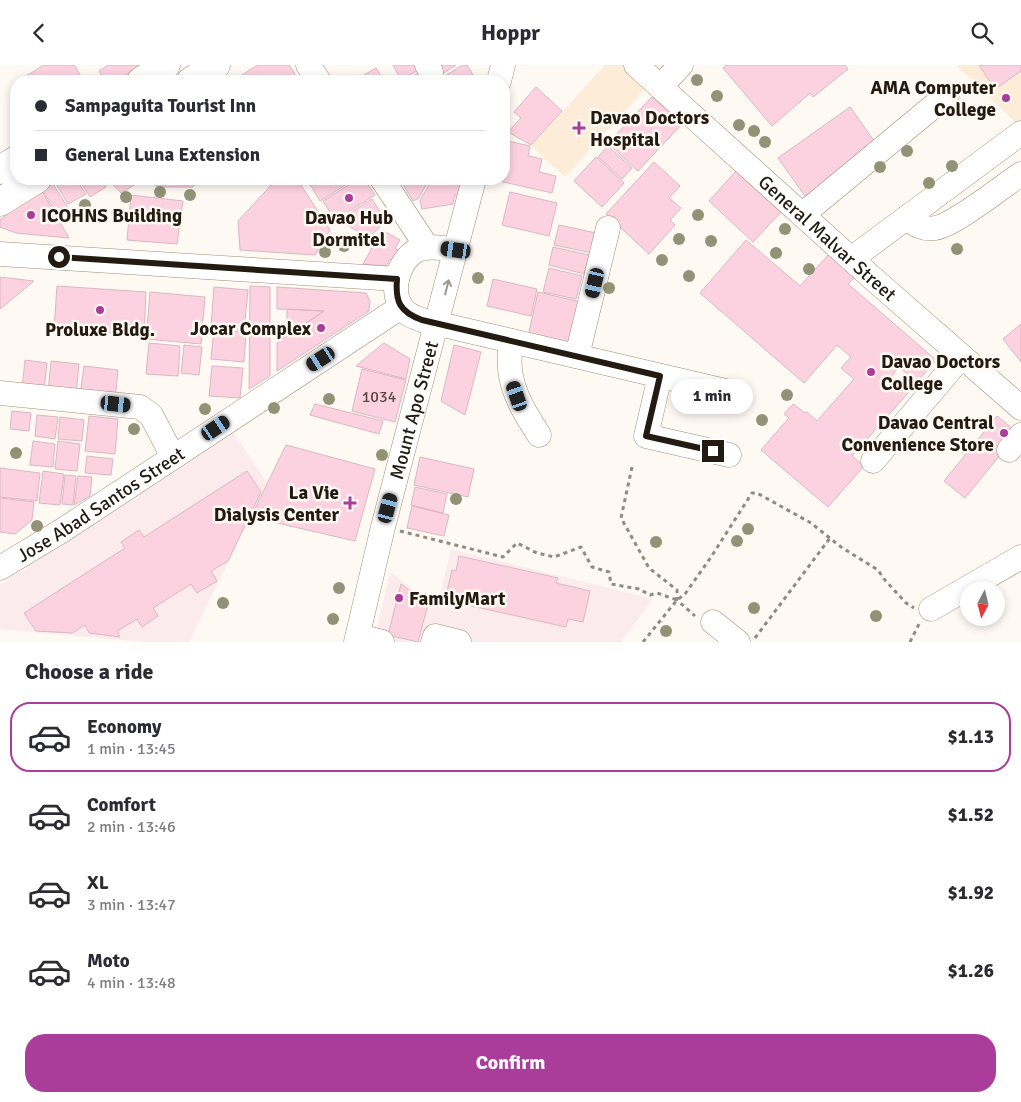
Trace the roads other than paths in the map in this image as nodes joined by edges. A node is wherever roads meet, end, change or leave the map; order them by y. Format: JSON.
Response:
{"nodes":[{"id":1,"x":166,"y":65,"type":"edge"},
{"id":2,"x":216,"y":65,"type":"edge"},
{"id":3,"x":636,"y":65,"type":"edge"},
{"id":4,"x":681,"y":65,"type":"edge"},
{"id":5,"x":150,"y":75,"type":"edge"},
{"id":6,"x":200,"y":75,"type":"edge"},
{"id":7,"x":660,"y":87,"type":"junction"},
{"id":8,"x":948,"y":95,"type":"dead end"},
{"id":9,"x":1021,"y":133,"type":"edge"},
{"id":10,"x":1021,"y":174,"type":"edge"},
{"id":11,"x":27,"y":185,"type":"edge"},
{"id":12,"x":386,"y":185,"type":"edge"},
{"id":13,"x":472,"y":185,"type":"edge"},
{"id":14,"x":0,"y":202,"type":"edge"},
{"id":15,"x":802,"y":215,"type":"junction"},
{"id":16,"x":906,"y":219,"type":"junction"},
{"id":17,"x":608,"y":228,"type":"dead end"},
{"id":18,"x":427,"y":247,"type":"junction"},
{"id":19,"x":456,"y":250,"type":"junction"},
{"id":20,"x":0,"y":254,"type":"edge"},
{"id":21,"x":851,"y":259,"type":"junction"},
{"id":22,"x":397,"y":279,"type":"junction"},
{"id":23,"x":401,"y":307,"type":"junction"},
{"id":24,"x":437,"y":323,"type":"junction"},
{"id":25,"x":511,"y":341,"type":"junction"},
{"id":26,"x":577,"y":357,"type":"junction"},
{"id":27,"x":961,"y":357,"type":"junction"},
{"id":28,"x":660,"y":376,"type":"junction"},
{"id":29,"x":0,"y":393,"type":"edge"},
{"id":30,"x":738,"y":394,"type":"dead end"},
{"id":31,"x":1021,"y":408,"type":"edge"},
{"id":32,"x":539,"y":435,"type":"dead end"},
{"id":33,"x":729,"y":455,"type":"dead end"},
{"id":34,"x":173,"y":457,"type":"junction"},
{"id":35,"x":873,"y":461,"type":"dead end"},
{"id":36,"x":1021,"y":557,"type":"edge"},
{"id":37,"x":0,"y":568,"type":"edge"},
{"id":38,"x":924,"y":609,"type":"road end"},
{"id":39,"x":712,"y":622,"type":"road end"},
{"id":40,"x":357,"y":639,"type":"edge"},
{"id":41,"x":382,"y":642,"type":"edge"},
{"id":42,"x":433,"y":642,"type":"edge"},
{"id":43,"x":459,"y":642,"type":"edge"},
{"id":44,"x":738,"y":642,"type":"edge"}],
"edges":[{"from":1,"to":5,"type":"main road"},
{"from":2,"to":6,"type":"main road"},
{"from":3,"to":7,"type":"street","name":"General Malvar Street"},
{"from":4,"to":7,"type":"street"},
{"from":7,"to":15,"type":"street","name":"General Malvar Street"},
{"from":8,"to":15,"type":"street"},
{"from":9,"to":16,"type":"street"},
{"from":10,"to":16,"type":"street"},
{"from":11,"to":14,"type":"main road"},
{"from":12,"to":18,"type":"street"},
{"from":13,"to":19,"type":"street","name":"Mount Apo Street"},
{"from":15,"to":21,"type":"street","name":"General Malvar Street"},
{"from":16,"to":21,"type":"street"},
{"from":17,"to":26,"type":"street"},
{"from":18,"to":19,"type":"street"},
{"from":18,"to":22,"type":"street"},
{"from":24,"to":19,"type":"street","name":"Mount Apo Street","one_way":true},
{"from":20,"to":22,"type":"street"},
{"from":21,"to":27,"type":"street","name":"General Malvar Street"},
{"from":22,"to":23,"type":"street"},
{"from":23,"to":24,"type":"street"},
{"from":23,"to":34,"type":"street","name":"Jose Abad Santos Street"},
{"from":24,"to":25,"type":"street"},
{"from":24,"to":40,"type":"street","name":"Mount Apo Street"},
{"from":25,"to":26,"type":"street"},
{"from":25,"to":32,"type":"street"},
{"from":26,"to":28,"type":"street"},
{"from":27,"to":31,"type":"street","name":"General Malvar Street"},
{"from":27,"to":35,"type":"street"},
{"from":28,"to":30,"type":"street"},
{"from":28,"to":33,"type":"street"},
{"from":29,"to":34,"type":"street"},
{"from":34,"to":37,"type":"street","name":"Jose Abad Santos Street"},
{"from":36,"to":38,"type":"street"},
{"from":39,"to":44,"type":"street"},
{"from":40,"to":41,"type":"street"},
{"from":42,"to":43,"type":"street"}]}
